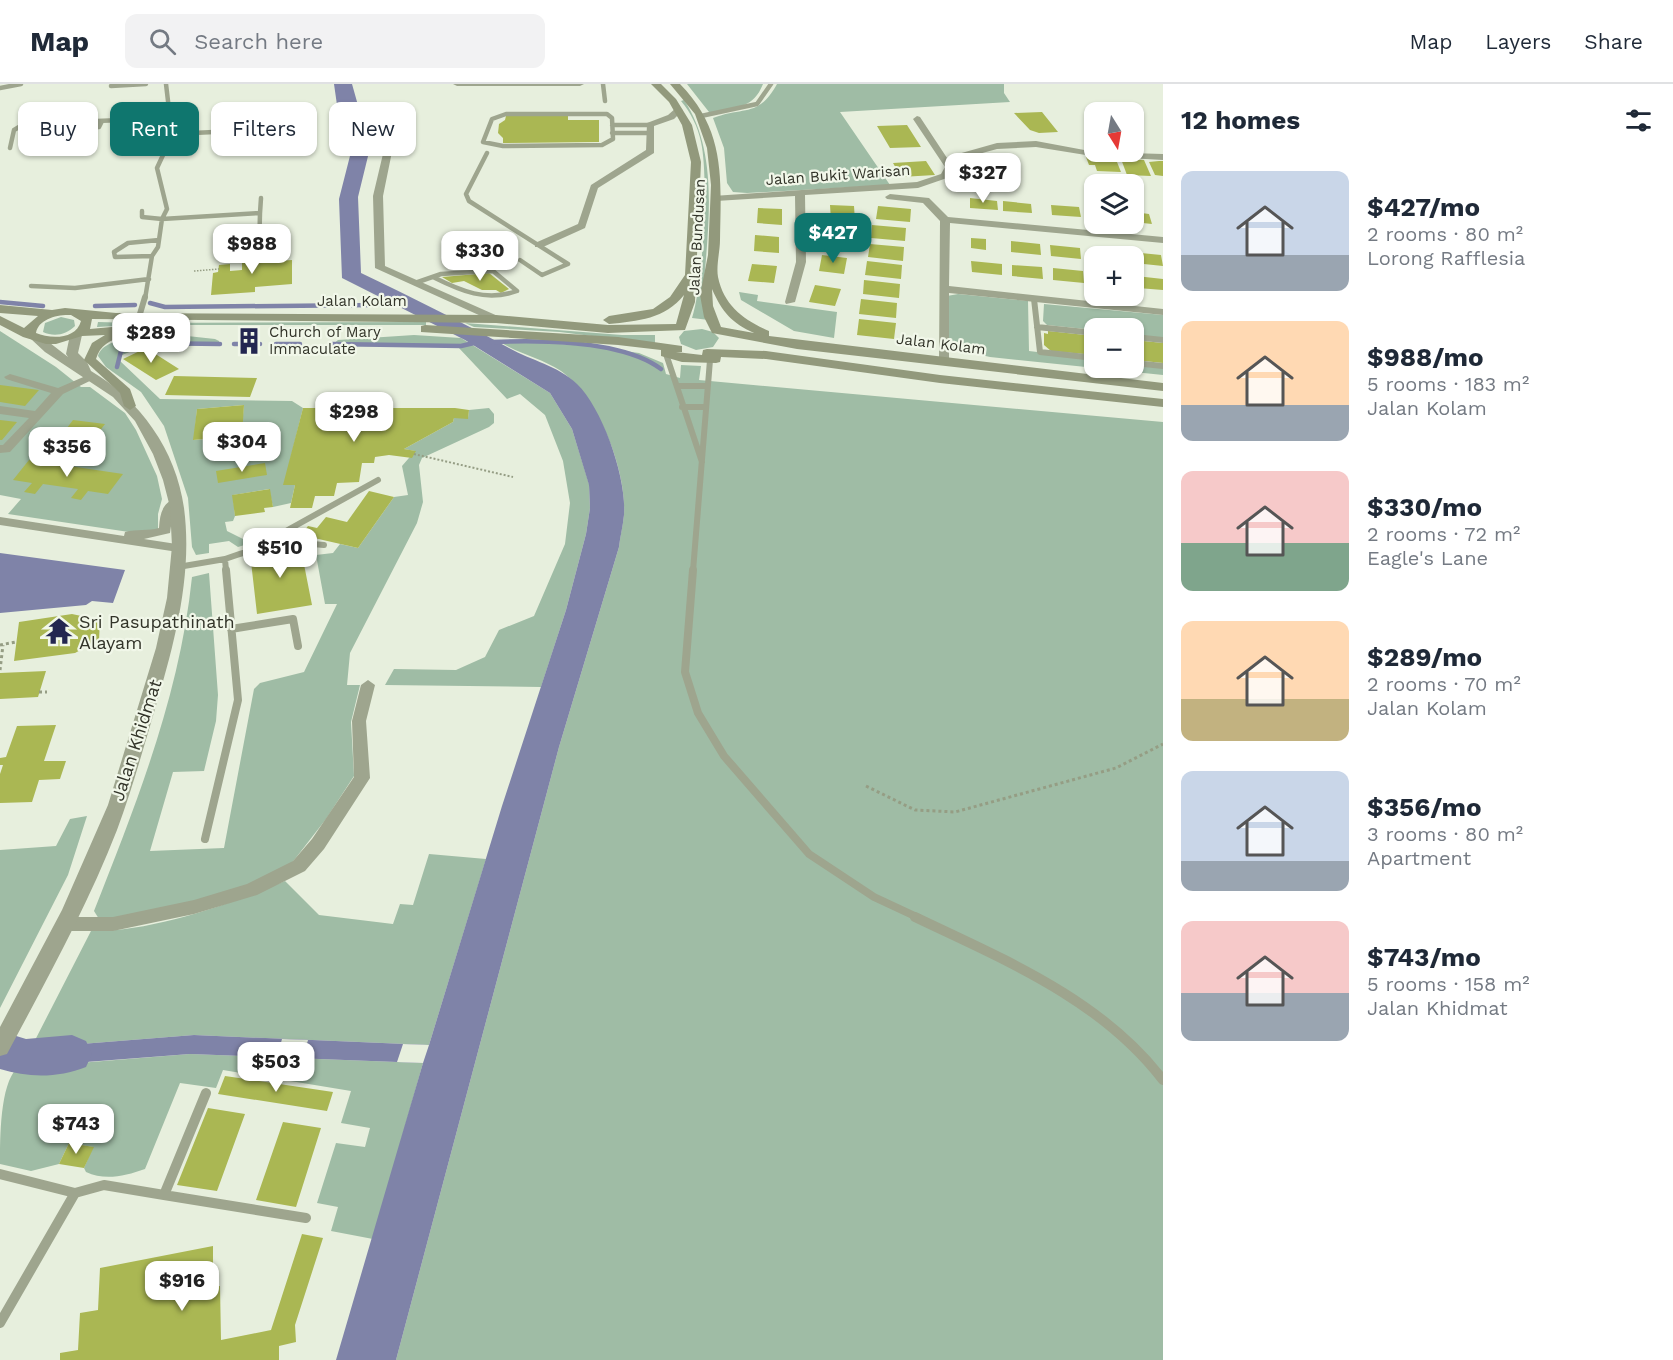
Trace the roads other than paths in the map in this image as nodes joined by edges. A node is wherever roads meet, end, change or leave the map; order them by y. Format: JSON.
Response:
{"nodes":[{"id":1,"x":21,"y":84,"type":"edge"},
{"id":2,"x":146,"y":84,"type":"edge"},
{"id":3,"x":166,"y":84,"type":"edge"},
{"id":4,"x":458,"y":84,"type":"edge"},
{"id":5,"x":580,"y":84,"type":"edge"},
{"id":6,"x":603,"y":84,"type":"edge"},
{"id":7,"x":656,"y":84,"type":"edge"},
{"id":8,"x":675,"y":84,"type":"edge"},
{"id":9,"x":771,"y":84,"type":"edge"},
{"id":10,"x":111,"y":86,"type":"dead end"},
{"id":11,"x":0,"y":88,"type":"edge"},
{"id":12,"x":605,"y":101,"type":"dead end"},
{"id":13,"x":169,"y":102,"type":"edge"},
{"id":14,"x":679,"y":110,"type":"junction"},
{"id":15,"x":701,"y":116,"type":"junction"},
{"id":16,"x":917,"y":119,"type":"dead end"},
{"id":17,"x":102,"y":120,"type":"junction"},
{"id":18,"x":110,"y":120,"type":"edge"},
{"id":19,"x":664,"y":120,"type":"junction"},
{"id":20,"x":612,"y":125,"type":"junction"},
{"id":21,"x":687,"y":125,"type":"junction"},
{"id":22,"x":98,"y":127,"type":"edge"},
{"id":23,"x":650,"y":129,"type":"junction"},
{"id":24,"x":612,"y":133,"type":"junction"},
{"id":25,"x":10,"y":147,"type":"dead end"},
{"id":26,"x":487,"y":153,"type":"dead end"},
{"id":27,"x":164,"y":156,"type":"edge"},
{"id":28,"x":387,"y":156,"type":"edge"},
{"id":29,"x":1163,"y":157,"type":"edge"},
{"id":30,"x":950,"y":168,"type":"junction"},
{"id":31,"x":844,"y":190,"type":"junction"},
{"id":32,"x":800,"y":192,"type":"junction"},
{"id":33,"x":261,"y":198,"type":"dead end"},
{"id":34,"x":716,"y":198,"type":"junction"},
{"id":35,"x":142,"y":211,"type":"dead end"},
{"id":36,"x":260,"y":213,"type":"junction"},
{"id":37,"x":162,"y":219,"type":"junction"},
{"id":38,"x":945,"y":220,"type":"junction"},
{"id":39,"x":159,"y":240,"type":"junction"},
{"id":40,"x":1163,"y":240,"type":"edge"},
{"id":41,"x":539,"y":245,"type":"junction"},
{"id":42,"x":233,"y":254,"type":"dead end"},
{"id":43,"x":152,"y":256,"type":"junction"},
{"id":44,"x":520,"y":260,"type":"dead end"},
{"id":45,"x":692,"y":271,"type":"junction"},
{"id":46,"x":712,"y":276,"type":"junction"},
{"id":47,"x":433,"y":277,"type":"junction"},
{"id":48,"x":148,"y":279,"type":"junction"},
{"id":49,"x":415,"y":283,"type":"junction"},
{"id":50,"x":31,"y":286,"type":"dead end"},
{"id":51,"x":944,"y":289,"type":"junction"},
{"id":52,"x":1034,"y":299,"type":"junction"},
{"id":53,"x":790,"y":302,"type":"dead end"},
{"id":54,"x":0,"y":309,"type":"edge"},
{"id":55,"x":57,"y":312,"type":"junction"},
{"id":56,"x":1163,"y":312,"type":"edge"},
{"id":57,"x":79,"y":314,"type":"junction"},
{"id":58,"x":0,"y":320,"type":"edge"},
{"id":59,"x":536,"y":321,"type":"junction"},
{"id":60,"x":142,"y":323,"type":"junction"},
{"id":61,"x":494,"y":325,"type":"junction"},
{"id":62,"x":681,"y":327,"type":"junction"},
{"id":63,"x":1037,"y":327,"type":"junction"},
{"id":64,"x":716,"y":330,"type":"junction"},
{"id":65,"x":1084,"y":332,"type":"edge"},
{"id":66,"x":78,"y":334,"type":"junction"},
{"id":67,"x":34,"y":336,"type":"junction"},
{"id":68,"x":1144,"y":338,"type":"edge"},
{"id":69,"x":1163,"y":340,"type":"edge"},
{"id":70,"x":829,"y":347,"type":"junction"},
{"id":71,"x":672,"y":351,"type":"junction"},
{"id":72,"x":708,"y":357,"type":"junction"},
{"id":73,"x":1084,"y":357,"type":"edge"},
{"id":74,"x":943,"y":361,"type":"junction"},
{"id":75,"x":1144,"y":364,"type":"edge"},
{"id":76,"x":1163,"y":366,"type":"edge"},
{"id":77,"x":88,"y":374,"type":"junction"},
{"id":78,"x":10,"y":377,"type":"dead end"},
{"id":79,"x":677,"y":386,"type":"junction"},
{"id":80,"x":708,"y":386,"type":"junction"},
{"id":81,"x":1163,"y":387,"type":"edge"},
{"id":82,"x":59,"y":392,"type":"junction"},
{"id":83,"x":1163,"y":403,"type":"edge"},
{"id":84,"x":130,"y":406,"type":"junction"},
{"id":85,"x":705,"y":406,"type":"junction"},
{"id":86,"x":682,"y":407,"type":"junction"},
{"id":87,"x":0,"y":410,"type":"edge"},
{"id":88,"x":36,"y":415,"type":"junction"},
{"id":89,"x":0,"y":449,"type":"edge"},
{"id":90,"x":704,"y":466,"type":"junction"},
{"id":91,"x":378,"y":480,"type":"dead end"},
{"id":92,"x":176,"y":502,"type":"junction"},
{"id":93,"x":0,"y":521,"type":"edge"},
{"id":94,"x":112,"y":537,"type":"junction"},
{"id":95,"x":324,"y":545,"type":"dead end"},
{"id":96,"x":257,"y":547,"type":"junction"},
{"id":97,"x":178,"y":548,"type":"junction"},
{"id":98,"x":225,"y":559,"type":"junction"},
{"id":99,"x":178,"y":567,"type":"junction"},
{"id":100,"x":231,"y":629,"type":"junction"},
{"id":101,"x":298,"y":646,"type":"dead end"},
{"id":102,"x":368,"y":685,"type":"dead end"},
{"id":103,"x":205,"y":839,"type":"dead end"},
{"id":104,"x":65,"y":924,"type":"junction"},
{"id":105,"x":5,"y":1039,"type":"edge"},
{"id":106,"x":1163,"y":1080,"type":"edge"},
{"id":107,"x":206,"y":1093,"type":"dead end"},
{"id":108,"x":0,"y":1174,"type":"edge"},
{"id":109,"x":75,"y":1193,"type":"junction"},
{"id":110,"x":164,"y":1195,"type":"junction"},
{"id":111,"x":306,"y":1218,"type":"dead end"},
{"id":112,"x":0,"y":1323,"type":"edge"}],
"edges":[{"from":1,"to":11,"type":"lane"},
{"from":2,"to":10,"type":"lane"},
{"from":3,"to":13,"type":"lane"},
{"from":4,"to":5,"type":"street"},
{"from":6,"to":12,"type":"lane"},
{"from":7,"to":14,"type":"main road","name":"Jalan Bundusan"},
{"from":8,"to":15,"type":"main road","name":"Jalan Bundusan"},
{"from":9,"to":15,"type":"lane"},
{"from":14,"to":19,"type":"street"},
{"from":14,"to":21,"type":"main road","name":"Jalan Bundusan"},
{"from":15,"to":34,"type":"main road","name":"Jalan Bundusan"},
{"from":16,"to":30,"type":"street"},
{"from":17,"to":18,"type":"lane"},
{"from":17,"to":22,"type":"lane"},
{"from":17,"to":25,"type":"lane"},
{"from":19,"to":21,"type":"street"},
{"from":19,"to":23,"type":"street"},
{"from":20,"to":23,"type":"lane"},
{"from":20,"to":24,"type":"lane"},
{"from":20,"to":24,"type":"lane"},
{"from":21,"to":45,"type":"main road","name":"Jalan Bundusan"},
{"from":23,"to":24,"type":"lane"},
{"from":23,"to":41,"type":"street"},
{"from":26,"to":41,"type":"lane"},
{"from":27,"to":37,"type":"lane"},
{"from":28,"to":49,"type":"street"},
{"from":29,"to":30,"type":"street","name":"Jalan Bukit Warisan"},
{"from":30,"to":31,"type":"street","name":"Jalan Bukit Warisan"},
{"from":31,"to":32,"type":"street","name":"Jalan Bukit Warisan"},
{"from":31,"to":38,"type":"street"},
{"from":32,"to":34,"type":"street","name":"Jalan Bukit Warisan"},
{"from":32,"to":53,"type":"street"},
{"from":33,"to":36,"type":"lane"},
{"from":34,"to":46,"type":"main road","name":"Jalan Bundusan"},
{"from":35,"to":37,"type":"lane"},
{"from":36,"to":37,"type":"lane"},
{"from":36,"to":42,"type":"lane"},
{"from":37,"to":39,"type":"lane"},
{"from":38,"to":40,"type":"street"},
{"from":38,"to":51,"type":"street"},
{"from":39,"to":43,"type":"lane"},
{"from":39,"to":43,"type":"lane"},
{"from":41,"to":44,"type":"lane"},
{"from":43,"to":48,"type":"lane"},
{"from":45,"to":59,"type":"main road"},
{"from":45,"to":62,"type":"main road","name":"Jalan Bundusan"},
{"from":46,"to":64,"type":"main road","name":"Jalan Bundusan"},
{"from":46,"to":70,"type":"main road"},
{"from":47,"to":47,"type":"lane"},
{"from":47,"to":49,"type":"lane"},
{"from":48,"to":50,"type":"lane"},
{"from":48,"to":60,"type":"lane"},
{"from":49,"to":61,"type":"street"},
{"from":51,"to":52,"type":"street"},
{"from":51,"to":74,"type":"street"},
{"from":52,"to":56,"type":"street"},
{"from":52,"to":63,"type":"lane"},
{"from":54,"to":55,"type":"main road","name":"Jalan Kolam"},
{"from":55,"to":57,"type":"main road","name":"Jalan Kolam"},
{"from":55,"to":67,"type":"main road"},
{"from":57,"to":60,"type":"main road","name":"Jalan Kolam"},
{"from":57,"to":66,"type":"main road"},
{"from":58,"to":67,"type":"main road"},
{"from":59,"to":61,"type":"main road","name":"Jalan Kolam"},
{"from":59,"to":62,"type":"main road","name":"Jalan Kolam"},
{"from":60,"to":61,"type":"main road","name":"Jalan Kolam"},
{"from":60,"to":61,"type":"main road","name":"Jalan Kolam"},
{"from":60,"to":66,"type":"main road","name":"Jalan Kolam"},
{"from":60,"to":84,"type":"main road"},
{"from":61,"to":71,"type":"main road","name":"Jalan Kolam"},
{"from":62,"to":64,"type":"main road","name":"Jalan Kolam"},
{"from":62,"to":71,"type":"main road","name":"Jalan Bundusan"},
{"from":63,"to":65,"type":"lane"},
{"from":63,"to":73,"type":"lane"},
{"from":64,"to":70,"type":"main road","name":"Jalan Kolam"},
{"from":64,"to":72,"type":"main road"},
{"from":66,"to":67,"type":"main road","name":"Jalan Kolam"},
{"from":66,"to":77,"type":"street","name":"Jalan Khidmat"},
{"from":67,"to":77,"type":"street","name":"Jalan Khidmat"},
{"from":68,"to":69,"type":"lane"},
{"from":70,"to":74,"type":"main road","name":"Jalan Kolam"},
{"from":71,"to":72,"type":"main road","name":"Jalan Kolam"},
{"from":71,"to":79,"type":"lane"},
{"from":72,"to":80,"type":"lane"},
{"from":72,"to":83,"type":"main road","name":"Jalan Kolam"},
{"from":74,"to":81,"type":"main road","name":"Jalan Kolam"},
{"from":75,"to":76,"type":"lane"},
{"from":77,"to":82,"type":"street"},
{"from":77,"to":84,"type":"street","name":"Jalan Khidmat"},
{"from":78,"to":82,"type":"street"},
{"from":79,"to":80,"type":"lane"},
{"from":79,"to":86,"type":"lane"},
{"from":80,"to":85,"type":"lane"},
{"from":82,"to":88,"type":"street"},
{"from":84,"to":92,"type":"street","name":"Jalan Khidmat"},
{"from":85,"to":86,"type":"lane"},
{"from":85,"to":90,"type":"lane"},
{"from":86,"to":90,"type":"lane"},
{"from":87,"to":88,"type":"street"},
{"from":88,"to":89,"type":"street"},
{"from":90,"to":106,"type":"lane"},
{"from":91,"to":96,"type":"lane"},
{"from":92,"to":94,"type":"street"},
{"from":92,"to":97,"type":"street","name":"Jalan Khidmat"},
{"from":93,"to":94,"type":"street"},
{"from":94,"to":97,"type":"street"},
{"from":95,"to":96,"type":"lane"},
{"from":96,"to":98,"type":"lane"},
{"from":97,"to":99,"type":"street","name":"Jalan Khidmat"},
{"from":98,"to":99,"type":"lane"},
{"from":98,"to":100,"type":"lane"},
{"from":99,"to":104,"type":"street","name":"Jalan Khidmat"},
{"from":100,"to":101,"type":"lane"},
{"from":100,"to":103,"type":"lane"},
{"from":102,"to":104,"type":"street"},
{"from":104,"to":105,"type":"street","name":"Jalan Khidmat"},
{"from":107,"to":110,"type":"lane"},
{"from":108,"to":109,"type":"lane"},
{"from":109,"to":110,"type":"lane"},
{"from":109,"to":112,"type":"lane"},
{"from":110,"to":111,"type":"lane"}]}
